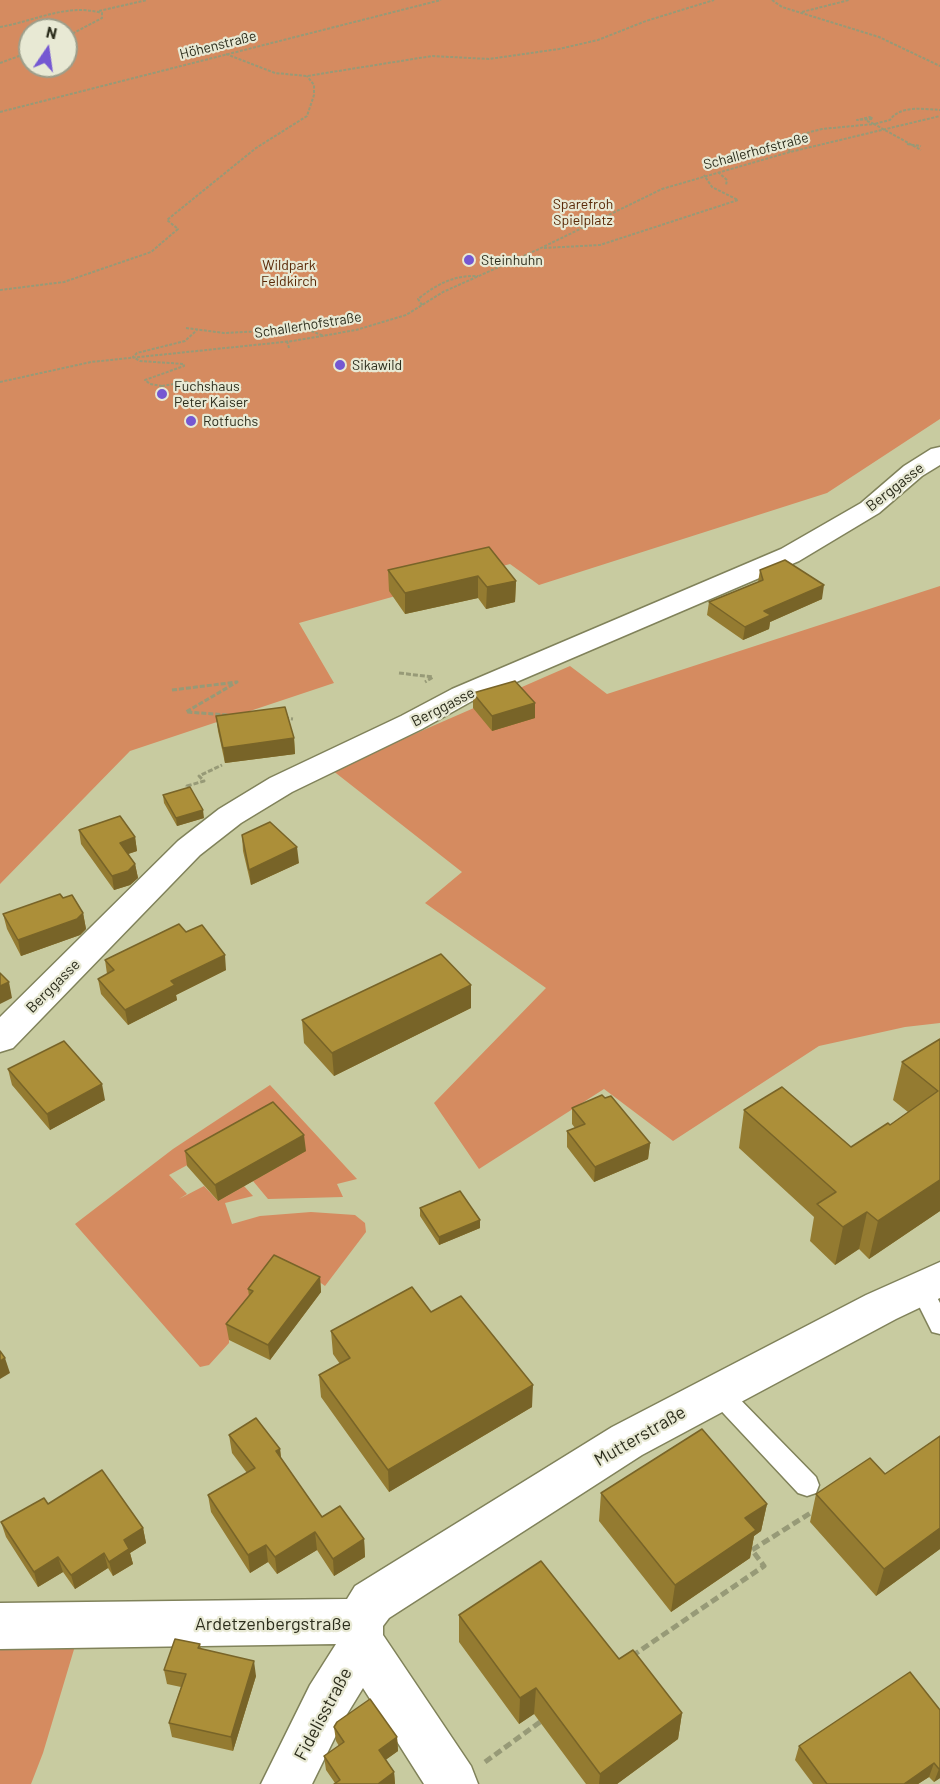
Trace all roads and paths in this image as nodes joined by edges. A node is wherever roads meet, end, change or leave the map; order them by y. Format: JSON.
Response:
{"nodes":[{"id":1,"x":147,"y":0,"type":"edge"},
{"id":2,"x":441,"y":0,"type":"edge"},
{"id":3,"x":714,"y":0,"type":"edge"},
{"id":4,"x":772,"y":0,"type":"edge"},
{"id":5,"x":849,"y":0,"type":"edge"},
{"id":6,"x":99,"y":11,"type":"junction"},
{"id":7,"x":801,"y":13,"type":"junction"},
{"id":8,"x":0,"y":27,"type":"edge"},
{"id":9,"x":78,"y":31,"type":"edge"},
{"id":10,"x":226,"y":54,"type":"junction"},
{"id":11,"x":18,"y":56,"type":"edge"},
{"id":12,"x":0,"y":63,"type":"edge"},
{"id":13,"x":940,"y":66,"type":"edge"},
{"id":14,"x":307,"y":76,"type":"junction"},
{"id":15,"x":940,"y":110,"type":"edge"},
{"id":16,"x":0,"y":112,"type":"edge"},
{"id":17,"x":940,"y":116,"type":"edge"},
{"id":18,"x":867,"y":121,"type":"dead end"},
{"id":19,"x":874,"y":124,"type":"junction"},
{"id":20,"x":882,"y":130,"type":"junction"},
{"id":21,"x":923,"y":147,"type":"dead end"},
{"id":22,"x":789,"y":152,"type":"junction"},
{"id":23,"x":717,"y":171,"type":"junction"},
{"id":24,"x":704,"y":175,"type":"junction"},
{"id":25,"x":726,"y":185,"type":"dead end"},
{"id":26,"x":539,"y":249,"type":"junction"},
{"id":27,"x":479,"y":276,"type":"junction"},
{"id":28,"x":0,"y":290,"type":"edge"},
{"id":29,"x":423,"y":304,"type":"junction"},
{"id":30,"x":186,"y":328,"type":"dead end"},
{"id":31,"x":197,"y":330,"type":"junction"},
{"id":32,"x":324,"y":336,"type":"junction"},
{"id":33,"x":287,"y":341,"type":"junction"},
{"id":34,"x":289,"y":348,"type":"dead end"},
{"id":35,"x":133,"y":357,"type":"junction"},
{"id":36,"x":0,"y":382,"type":"edge"},
{"id":37,"x":190,"y":392,"type":"dead end"},
{"id":38,"x":940,"y":454,"type":"edge"},
{"id":39,"x":172,"y":690,"type":"dead end"},
{"id":40,"x":234,"y":715,"type":"edge"},
{"id":41,"x":281,"y":718,"type":"edge"},
{"id":42,"x":293,"y":718,"type":"dead end"},
{"id":43,"x":222,"y":765,"type":"edge"},
{"id":44,"x":194,"y":795,"type":"edge"},
{"id":45,"x":0,"y":1039,"type":"edge"},
{"id":46,"x":930,"y":1284,"type":"edge"},
{"id":47,"x":940,"y":1325,"type":"edge"},
{"id":48,"x":719,"y":1393,"type":"junction"},
{"id":49,"x":807,"y":1485,"type":"joint"},
{"id":50,"x":0,"y":1626,"type":"edge"},
{"id":51,"x":361,"y":1633,"type":"junction"},
{"id":52,"x":626,"y":1660,"type":"edge"},
{"id":53,"x":540,"y":1722,"type":"edge"},
{"id":54,"x":464,"y":1777,"type":"edge"},
{"id":55,"x":286,"y":1784,"type":"edge"}],
"edges":[{"from":1,"to":6,"type":"path"},
{"from":2,"to":10,"type":"path","name":"Höhenstraße"},
{"from":3,"to":14,"type":"path"},
{"from":4,"to":7,"type":"path"},
{"from":5,"to":7,"type":"path"},
{"from":6,"to":8,"type":"path"},
{"from":6,"to":9,"type":"path"},
{"from":7,"to":13,"type":"path"},
{"from":10,"to":14,"type":"path"},
{"from":10,"to":16,"type":"path","name":"Höhenstraße"},
{"from":11,"to":12,"type":"path"},
{"from":14,"to":28,"type":"path"},
{"from":15,"to":19,"type":"path"},
{"from":17,"to":20,"type":"path","name":"Schallerhofstraße"},
{"from":18,"to":19,"type":"path"},
{"from":19,"to":20,"type":"path"},
{"from":19,"to":22,"type":"path"},
{"from":20,"to":21,"type":"path"},
{"from":20,"to":22,"type":"path","name":"Schallerhofstraße"},
{"from":22,"to":23,"type":"path","name":"Schallerhofstraße"},
{"from":23,"to":24,"type":"path","name":"Schallerhofstraße"},
{"from":23,"to":25,"type":"path"},
{"from":24,"to":26,"type":"path","name":"Schallerhofstraße"},
{"from":24,"to":26,"type":"path"},
{"from":26,"to":27,"type":"path","name":"Schallerhofstraße"},
{"from":27,"to":29,"type":"path","name":"Schallerhofstraße"},
{"from":27,"to":29,"type":"path"},
{"from":29,"to":32,"type":"path","name":"Schallerhofstraße"},
{"from":30,"to":31,"type":"path"},
{"from":31,"to":32,"type":"path"},
{"from":31,"to":35,"type":"path"},
{"from":32,"to":33,"type":"path","name":"Schallerhofstraße"},
{"from":33,"to":34,"type":"path"},
{"from":33,"to":35,"type":"path","name":"Schallerhofstraße"},
{"from":35,"to":36,"type":"path","name":"Schallerhofstraße"},
{"from":35,"to":37,"type":"path"},
{"from":38,"to":45,"type":"street","name":"Berggasse"},
{"from":39,"to":40,"type":"path"},
{"from":41,"to":42,"type":"path"},
{"from":43,"to":44,"type":"path"},
{"from":46,"to":47,"type":"lane"},
{"from":46,"to":48,"type":"street","name":"Mutterstraße"},
{"from":48,"to":49,"type":"lane"},
{"from":48,"to":51,"type":"street","name":"Mutterstraße"},
{"from":49,"to":52,"type":"path"},
{"from":50,"to":51,"type":"street","name":"Ardetzenbergstraße"},
{"from":51,"to":54,"type":"street","name":"Ardetzenbergstraße"},
{"from":51,"to":55,"type":"street","name":"Fidelisstraße"},
{"from":53,"to":54,"type":"path"}]}
